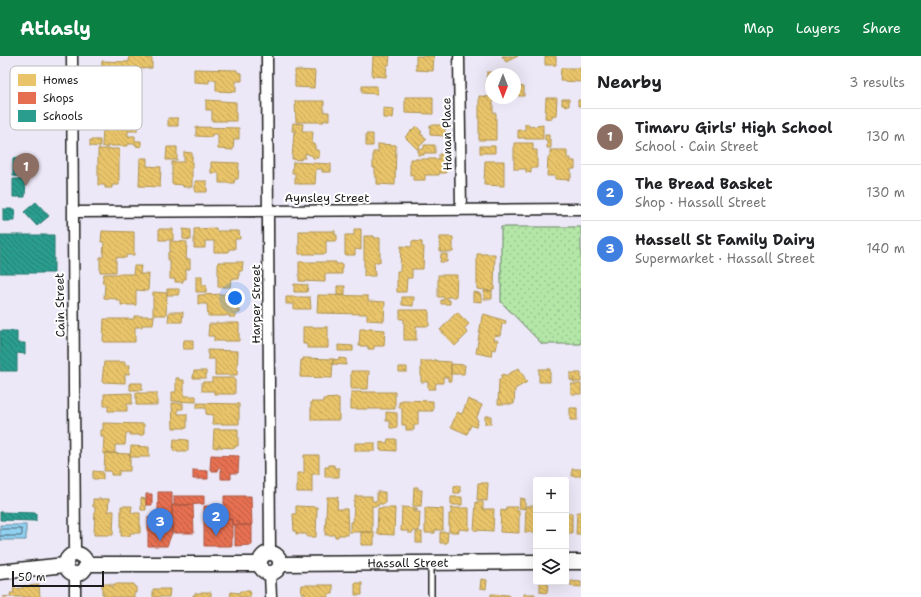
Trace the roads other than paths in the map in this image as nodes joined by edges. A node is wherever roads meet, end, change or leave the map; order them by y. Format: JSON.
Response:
{"nodes":[{"id":1,"x":267,"y":56,"type":"edge"},
{"id":2,"x":459,"y":58,"type":"dead end"},
{"id":3,"x":72,"y":130,"type":"edge"},
{"id":4,"x":581,"y":209,"type":"edge"},
{"id":5,"x":268,"y":210,"type":"junction"},
{"id":6,"x":460,"y":210,"type":"junction"},
{"id":7,"x":72,"y":212,"type":"junction"},
{"id":8,"x":270,"y":553,"type":"junction"},
{"id":9,"x":75,"y":554,"type":"junction"},
{"id":10,"x":533,"y":562,"type":"edge"},
{"id":11,"x":569,"y":562,"type":"edge"},
{"id":12,"x":581,"y":562,"type":"edge"},
{"id":13,"x":431,"y":563,"type":"junction"},
{"id":14,"x":86,"y":564,"type":"junction"},
{"id":15,"x":281,"y":564,"type":"junction"},
{"id":16,"x":265,"y":569,"type":"junction"},
{"id":17,"x":70,"y":570,"type":"junction"},
{"id":18,"x":0,"y":572,"type":"edge"},
{"id":19,"x":75,"y":597,"type":"edge"},
{"id":20,"x":271,"y":597,"type":"edge"},
{"id":21,"x":431,"y":597,"type":"edge"}],
"edges":[{"from":1,"to":5,"type":"street","name":"Harper Street"},
{"from":2,"to":6,"type":"street","name":"Hanan Place"},
{"from":3,"to":7,"type":"street","name":"Cain Street"},
{"from":4,"to":6,"type":"street","name":"Aynsley Street"},
{"from":5,"to":6,"type":"street","name":"Aynsley Street"},
{"from":5,"to":7,"type":"street","name":"Aynsley Street"},
{"from":5,"to":8,"type":"street","name":"Harper Street"},
{"from":7,"to":9,"type":"street","name":"Cain Street"},
{"from":8,"to":15,"type":"street"},
{"from":8,"to":16,"type":"street"},
{"from":9,"to":14,"type":"street"},
{"from":9,"to":17,"type":"street"},
{"from":10,"to":13,"type":"street","name":"Hassall Street"},
{"from":11,"to":12,"type":"street"},
{"from":13,"to":15,"type":"street","name":"Hassall Street"},
{"from":13,"to":21,"type":"lane"},
{"from":14,"to":16,"type":"street"},
{"from":14,"to":17,"type":"street"},
{"from":15,"to":16,"type":"street"},
{"from":16,"to":20,"type":"street"},
{"from":17,"to":18,"type":"street"},
{"from":17,"to":19,"type":"street"}]}
